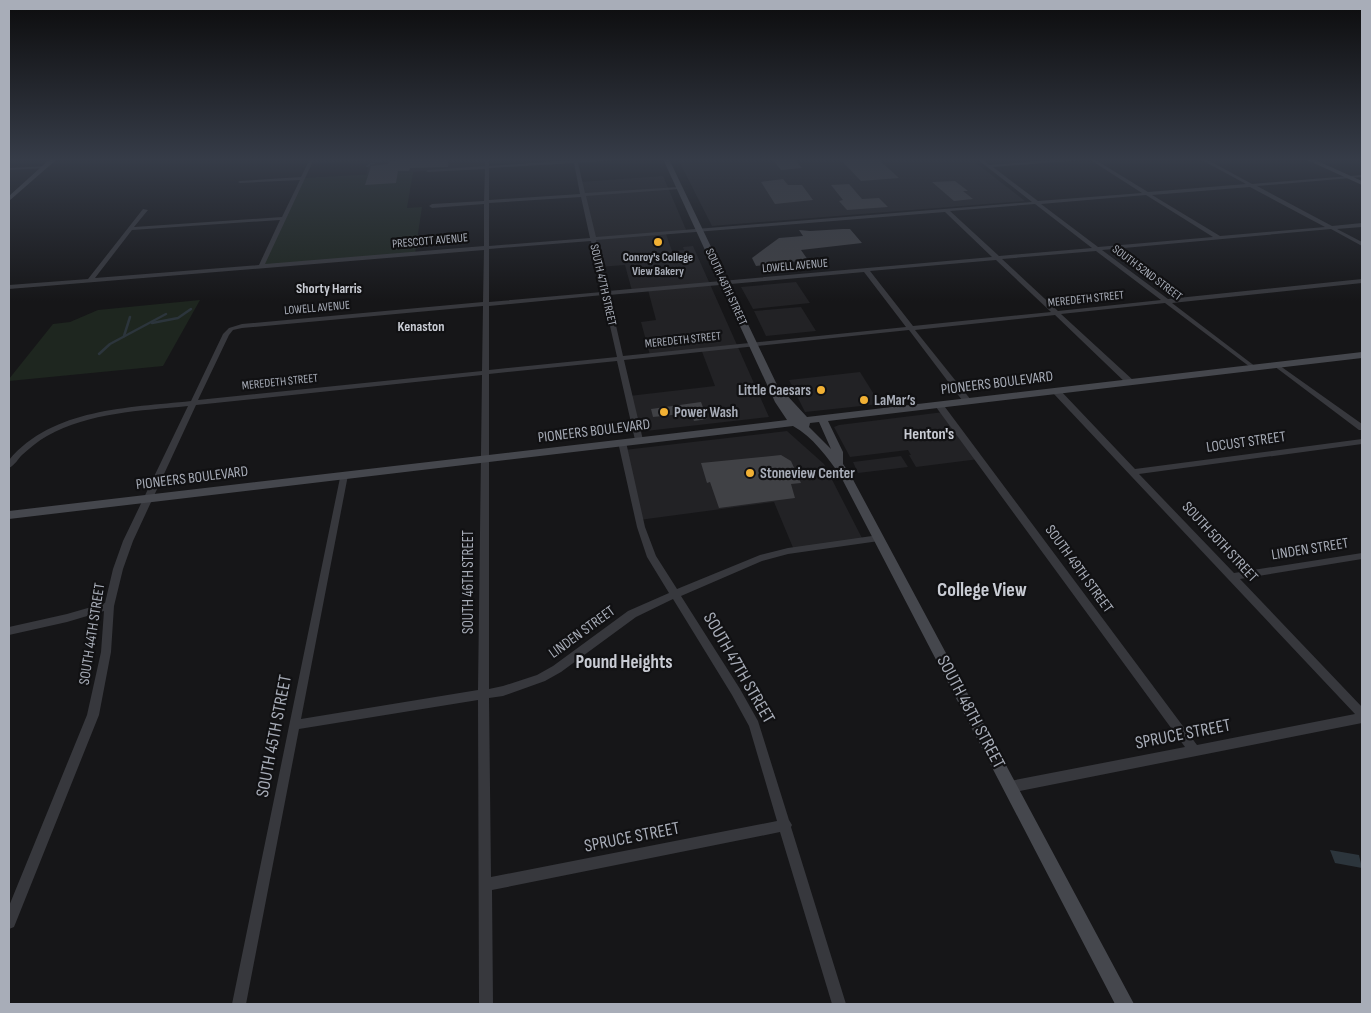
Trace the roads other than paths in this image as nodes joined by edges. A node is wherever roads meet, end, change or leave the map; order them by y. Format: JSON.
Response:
{"nodes":[{"id":1,"x":290,"y":206,"type":"edge"},
{"id":2,"x":487,"y":206,"type":"edge"},
{"id":3,"x":586,"y":206,"type":"edge"},
{"id":4,"x":688,"y":206,"type":"edge"},
{"id":5,"x":1008,"y":206,"type":"edge"},
{"id":6,"x":1040,"y":206,"type":"edge"},
{"id":7,"x":1167,"y":206,"type":"edge"},
{"id":8,"x":1292,"y":206,"type":"edge"},
{"id":9,"x":145,"y":210,"type":"dead end"},
{"id":10,"x":947,"y":211,"type":"junction"},
{"id":11,"x":284,"y":218,"type":"junction"},
{"id":12,"x":1362,"y":225,"type":"edge"},
{"id":13,"x":1333,"y":228,"type":"junction"},
{"id":14,"x":130,"y":229,"type":"junction"},
{"id":15,"x":700,"y":231,"type":"junction"},
{"id":16,"x":1219,"y":238,"type":"junction"},
{"id":17,"x":593,"y":240,"type":"junction"},
{"id":18,"x":1362,"y":244,"type":"edge"},
{"id":19,"x":486,"y":248,"type":"junction"},
{"id":20,"x":1098,"y":249,"type":"junction"},
{"id":21,"x":997,"y":258,"type":"junction"},
{"id":22,"x":261,"y":266,"type":"junction"},
{"id":23,"x":866,"y":270,"type":"junction"},
{"id":24,"x":90,"y":280,"type":"junction"},
{"id":25,"x":1362,"y":281,"type":"edge"},
{"id":26,"x":724,"y":283,"type":"junction"},
{"id":27,"x":9,"y":286,"type":"edge"},
{"id":28,"x":605,"y":294,"type":"junction"},
{"id":29,"x":1167,"y":302,"type":"junction"},
{"id":30,"x":486,"y":305,"type":"junction"},
{"id":31,"x":1056,"y":313,"type":"junction"},
{"id":32,"x":231,"y":328,"type":"joint"},
{"id":33,"x":911,"y":328,"type":"junction"},
{"id":34,"x":752,"y":344,"type":"junction"},
{"id":35,"x":1362,"y":355,"type":"edge"},
{"id":36,"x":620,"y":358,"type":"junction"},
{"id":37,"x":1276,"y":365,"type":"junction"},
{"id":38,"x":1254,"y":368,"type":"junction"},
{"id":39,"x":485,"y":372,"type":"junction"},
{"id":40,"x":1131,"y":382,"type":"junction"},
{"id":41,"x":1056,"y":391,"type":"junction"},
{"id":42,"x":968,"y":402,"type":"junction"},
{"id":43,"x":194,"y":403,"type":"junction"},
{"id":44,"x":940,"y":405,"type":"junction"},
{"id":45,"x":822,"y":419,"type":"junction"},
{"id":46,"x":801,"y":424,"type":"junction"},
{"id":47,"x":1362,"y":428,"type":"edge"},
{"id":48,"x":639,"y":440,"type":"junction"},
{"id":49,"x":1362,"y":441,"type":"edge"},
{"id":50,"x":622,"y":442,"type":"junction"},
{"id":51,"x":484,"y":459,"type":"junction"},
{"id":52,"x":9,"y":465,"type":"edge"},
{"id":53,"x":839,"y":465,"type":"junction"},
{"id":54,"x":1133,"y":472,"type":"junction"},
{"id":55,"x":344,"y":475,"type":"junction"},
{"id":56,"x":148,"y":498,"type":"junction"},
{"id":57,"x":9,"y":515,"type":"edge"},
{"id":58,"x":879,"y":538,"type":"junction"},
{"id":59,"x":1362,"y":556,"type":"edge"},
{"id":60,"x":1232,"y":577,"type":"junction"},
{"id":61,"x":675,"y":594,"type":"junction"},
{"id":62,"x":110,"y":606,"type":"junction"},
{"id":63,"x":9,"y":631,"type":"edge"},
{"id":64,"x":483,"y":693,"type":"junction"},
{"id":65,"x":1362,"y":714,"type":"edge"},
{"id":66,"x":1362,"y":718,"type":"edge"},
{"id":67,"x":294,"y":725,"type":"junction"},
{"id":68,"x":1195,"y":751,"type":"junction"},
{"id":69,"x":1010,"y":787,"type":"junction"},
{"id":70,"x":786,"y":825,"type":"junction"},
{"id":71,"x":485,"y":885,"type":"junction"},
{"id":72,"x":9,"y":922,"type":"edge"},
{"id":73,"x":239,"y":1004,"type":"edge"},
{"id":74,"x":486,"y":1004,"type":"edge"},
{"id":75,"x":839,"y":1004,"type":"edge"},
{"id":76,"x":1125,"y":1004,"type":"edge"}],
"edges":[{"from":1,"to":11,"type":"street"},
{"from":2,"to":19,"type":"street","name":"SOUTH 46TH STREET"},
{"from":3,"to":17,"type":"street","name":"SOUTH 47TH STREET"},
{"from":4,"to":15,"type":"main road","name":"SOUTH 48TH STREET"},
{"from":5,"to":10,"type":"street","name":"PRESCOTT AVENUE"},
{"from":6,"to":20,"type":"street","name":"SOUTH 52ND STREET"},
{"from":7,"to":16,"type":"street"},
{"from":8,"to":13,"type":"street"},
{"from":9,"to":14,"type":"street"},
{"from":10,"to":15,"type":"street","name":"PRESCOTT AVENUE"},
{"from":10,"to":21,"type":"street"},
{"from":11,"to":14,"type":"street"},
{"from":11,"to":22,"type":"street"},
{"from":12,"to":13,"type":"street","name":"LOWELL AVENUE"},
{"from":13,"to":16,"type":"street","name":"LOWELL AVENUE"},
{"from":13,"to":18,"type":"street"},
{"from":14,"to":24,"type":"street"},
{"from":15,"to":17,"type":"street","name":"PRESCOTT AVENUE"},
{"from":15,"to":26,"type":"main road","name":"SOUTH 48TH STREET"},
{"from":16,"to":20,"type":"street","name":"LOWELL AVENUE"},
{"from":17,"to":19,"type":"street","name":"PRESCOTT AVENUE"},
{"from":17,"to":28,"type":"street","name":"SOUTH 47TH STREET"},
{"from":19,"to":22,"type":"street","name":"PRESCOTT AVENUE"},
{"from":19,"to":30,"type":"street","name":"SOUTH 46TH STREET"},
{"from":20,"to":21,"type":"street","name":"LOWELL AVENUE"},
{"from":20,"to":29,"type":"street","name":"SOUTH 52ND STREET"},
{"from":21,"to":23,"type":"street","name":"LOWELL AVENUE"},
{"from":21,"to":31,"type":"street"},
{"from":22,"to":24,"type":"street","name":"PRESCOTT AVENUE"},
{"from":23,"to":26,"type":"street","name":"LOWELL AVENUE"},
{"from":23,"to":33,"type":"street"},
{"from":24,"to":27,"type":"street","name":"PRESCOTT AVENUE"},
{"from":25,"to":29,"type":"street","name":"MEREDETH STREET"},
{"from":26,"to":28,"type":"street","name":"LOWELL AVENUE"},
{"from":26,"to":34,"type":"main road","name":"SOUTH 48TH STREET"},
{"from":28,"to":30,"type":"street","name":"LOWELL AVENUE"},
{"from":28,"to":36,"type":"street","name":"SOUTH 47TH STREET"},
{"from":29,"to":31,"type":"street","name":"MEREDETH STREET"},
{"from":29,"to":38,"type":"street","name":"SOUTH 52ND STREET"},
{"from":30,"to":32,"type":"street","name":"LOWELL AVENUE"},
{"from":30,"to":39,"type":"street","name":"SOUTH 46TH STREET"},
{"from":31,"to":33,"type":"street","name":"MEREDETH STREET"},
{"from":31,"to":40,"type":"street"},
{"from":32,"to":43,"type":"street","name":"SOUTH 44TH STREET"},
{"from":33,"to":34,"type":"street","name":"MEREDETH STREET"},
{"from":33,"to":42,"type":"street"},
{"from":34,"to":36,"type":"street","name":"MEREDETH STREET"},
{"from":34,"to":46,"type":"main road","name":"SOUTH 48TH STREET"},
{"from":35,"to":37,"type":"main road","name":"PIONEERS BOULEVARD"},
{"from":36,"to":39,"type":"street","name":"MEREDETH STREET"},
{"from":36,"to":48,"type":"street","name":"SOUTH 47TH STREET"},
{"from":37,"to":38,"type":"main road","name":"PIONEERS BOULEVARD"},
{"from":37,"to":47,"type":"street"},
{"from":38,"to":40,"type":"main road","name":"PIONEERS BOULEVARD"},
{"from":39,"to":43,"type":"street","name":"MEREDETH STREET"},
{"from":39,"to":51,"type":"street","name":"SOUTH 46TH STREET"},
{"from":40,"to":41,"type":"main road","name":"PIONEERS BOULEVARD"},
{"from":41,"to":42,"type":"main road","name":"PIONEERS BOULEVARD"},
{"from":41,"to":54,"type":"street","name":"SOUTH 50TH STREET"},
{"from":42,"to":44,"type":"main road","name":"PIONEERS BOULEVARD"},
{"from":43,"to":52,"type":"street","name":"MEREDETH STREET"},
{"from":43,"to":56,"type":"street","name":"SOUTH 44TH STREET"},
{"from":44,"to":45,"type":"main road","name":"PIONEERS BOULEVARD"},
{"from":44,"to":68,"type":"street","name":"SOUTH 49TH STREET"},
{"from":45,"to":46,"type":"main road","name":"PIONEERS BOULEVARD"},
{"from":45,"to":53,"type":"main road"},
{"from":46,"to":48,"type":"main road","name":"PIONEERS BOULEVARD"},
{"from":46,"to":53,"type":"main road","name":"SOUTH 48TH STREET"},
{"from":48,"to":50,"type":"main road","name":"PIONEERS BOULEVARD"},
{"from":49,"to":54,"type":"street","name":"LOCUST STREET"},
{"from":50,"to":51,"type":"main road","name":"PIONEERS BOULEVARD"},
{"from":50,"to":61,"type":"street","name":"SOUTH 47TH STREET"},
{"from":51,"to":55,"type":"main road","name":"PIONEERS BOULEVARD"},
{"from":51,"to":64,"type":"street","name":"SOUTH 46TH STREET"},
{"from":53,"to":58,"type":"main road","name":"SOUTH 48TH STREET"},
{"from":54,"to":60,"type":"street","name":"SOUTH 50TH STREET"},
{"from":55,"to":56,"type":"main road","name":"PIONEERS BOULEVARD"},
{"from":55,"to":67,"type":"street","name":"SOUTH 45TH STREET"},
{"from":56,"to":57,"type":"main road","name":"PIONEERS BOULEVARD"},
{"from":56,"to":62,"type":"street","name":"SOUTH 44TH STREET"},
{"from":58,"to":61,"type":"street","name":"LINDEN STREET"},
{"from":58,"to":69,"type":"main road","name":"SOUTH 48TH STREET"},
{"from":59,"to":60,"type":"street","name":"LINDEN STREET"},
{"from":60,"to":65,"type":"street","name":"SOUTH 50TH STREET"},
{"from":61,"to":64,"type":"street","name":"LINDEN STREET"},
{"from":61,"to":70,"type":"street","name":"SOUTH 47TH STREET"},
{"from":62,"to":63,"type":"street"},
{"from":62,"to":72,"type":"street","name":"SOUTH 44TH STREET"},
{"from":64,"to":67,"type":"street","name":"LINDEN STREET"},
{"from":64,"to":71,"type":"street","name":"SOUTH 46TH STREET"},
{"from":66,"to":68,"type":"street","name":"SPRUCE STREET"},
{"from":67,"to":73,"type":"street","name":"SOUTH 45TH STREET"},
{"from":68,"to":69,"type":"street","name":"SPRUCE STREET"},
{"from":69,"to":76,"type":"main road","name":"SOUTH 48TH STREET"},
{"from":70,"to":71,"type":"street","name":"SPRUCE STREET"},
{"from":70,"to":75,"type":"street","name":"SOUTH 47TH STREET"},
{"from":71,"to":74,"type":"street","name":"SOUTH 46TH STREET"}]}
